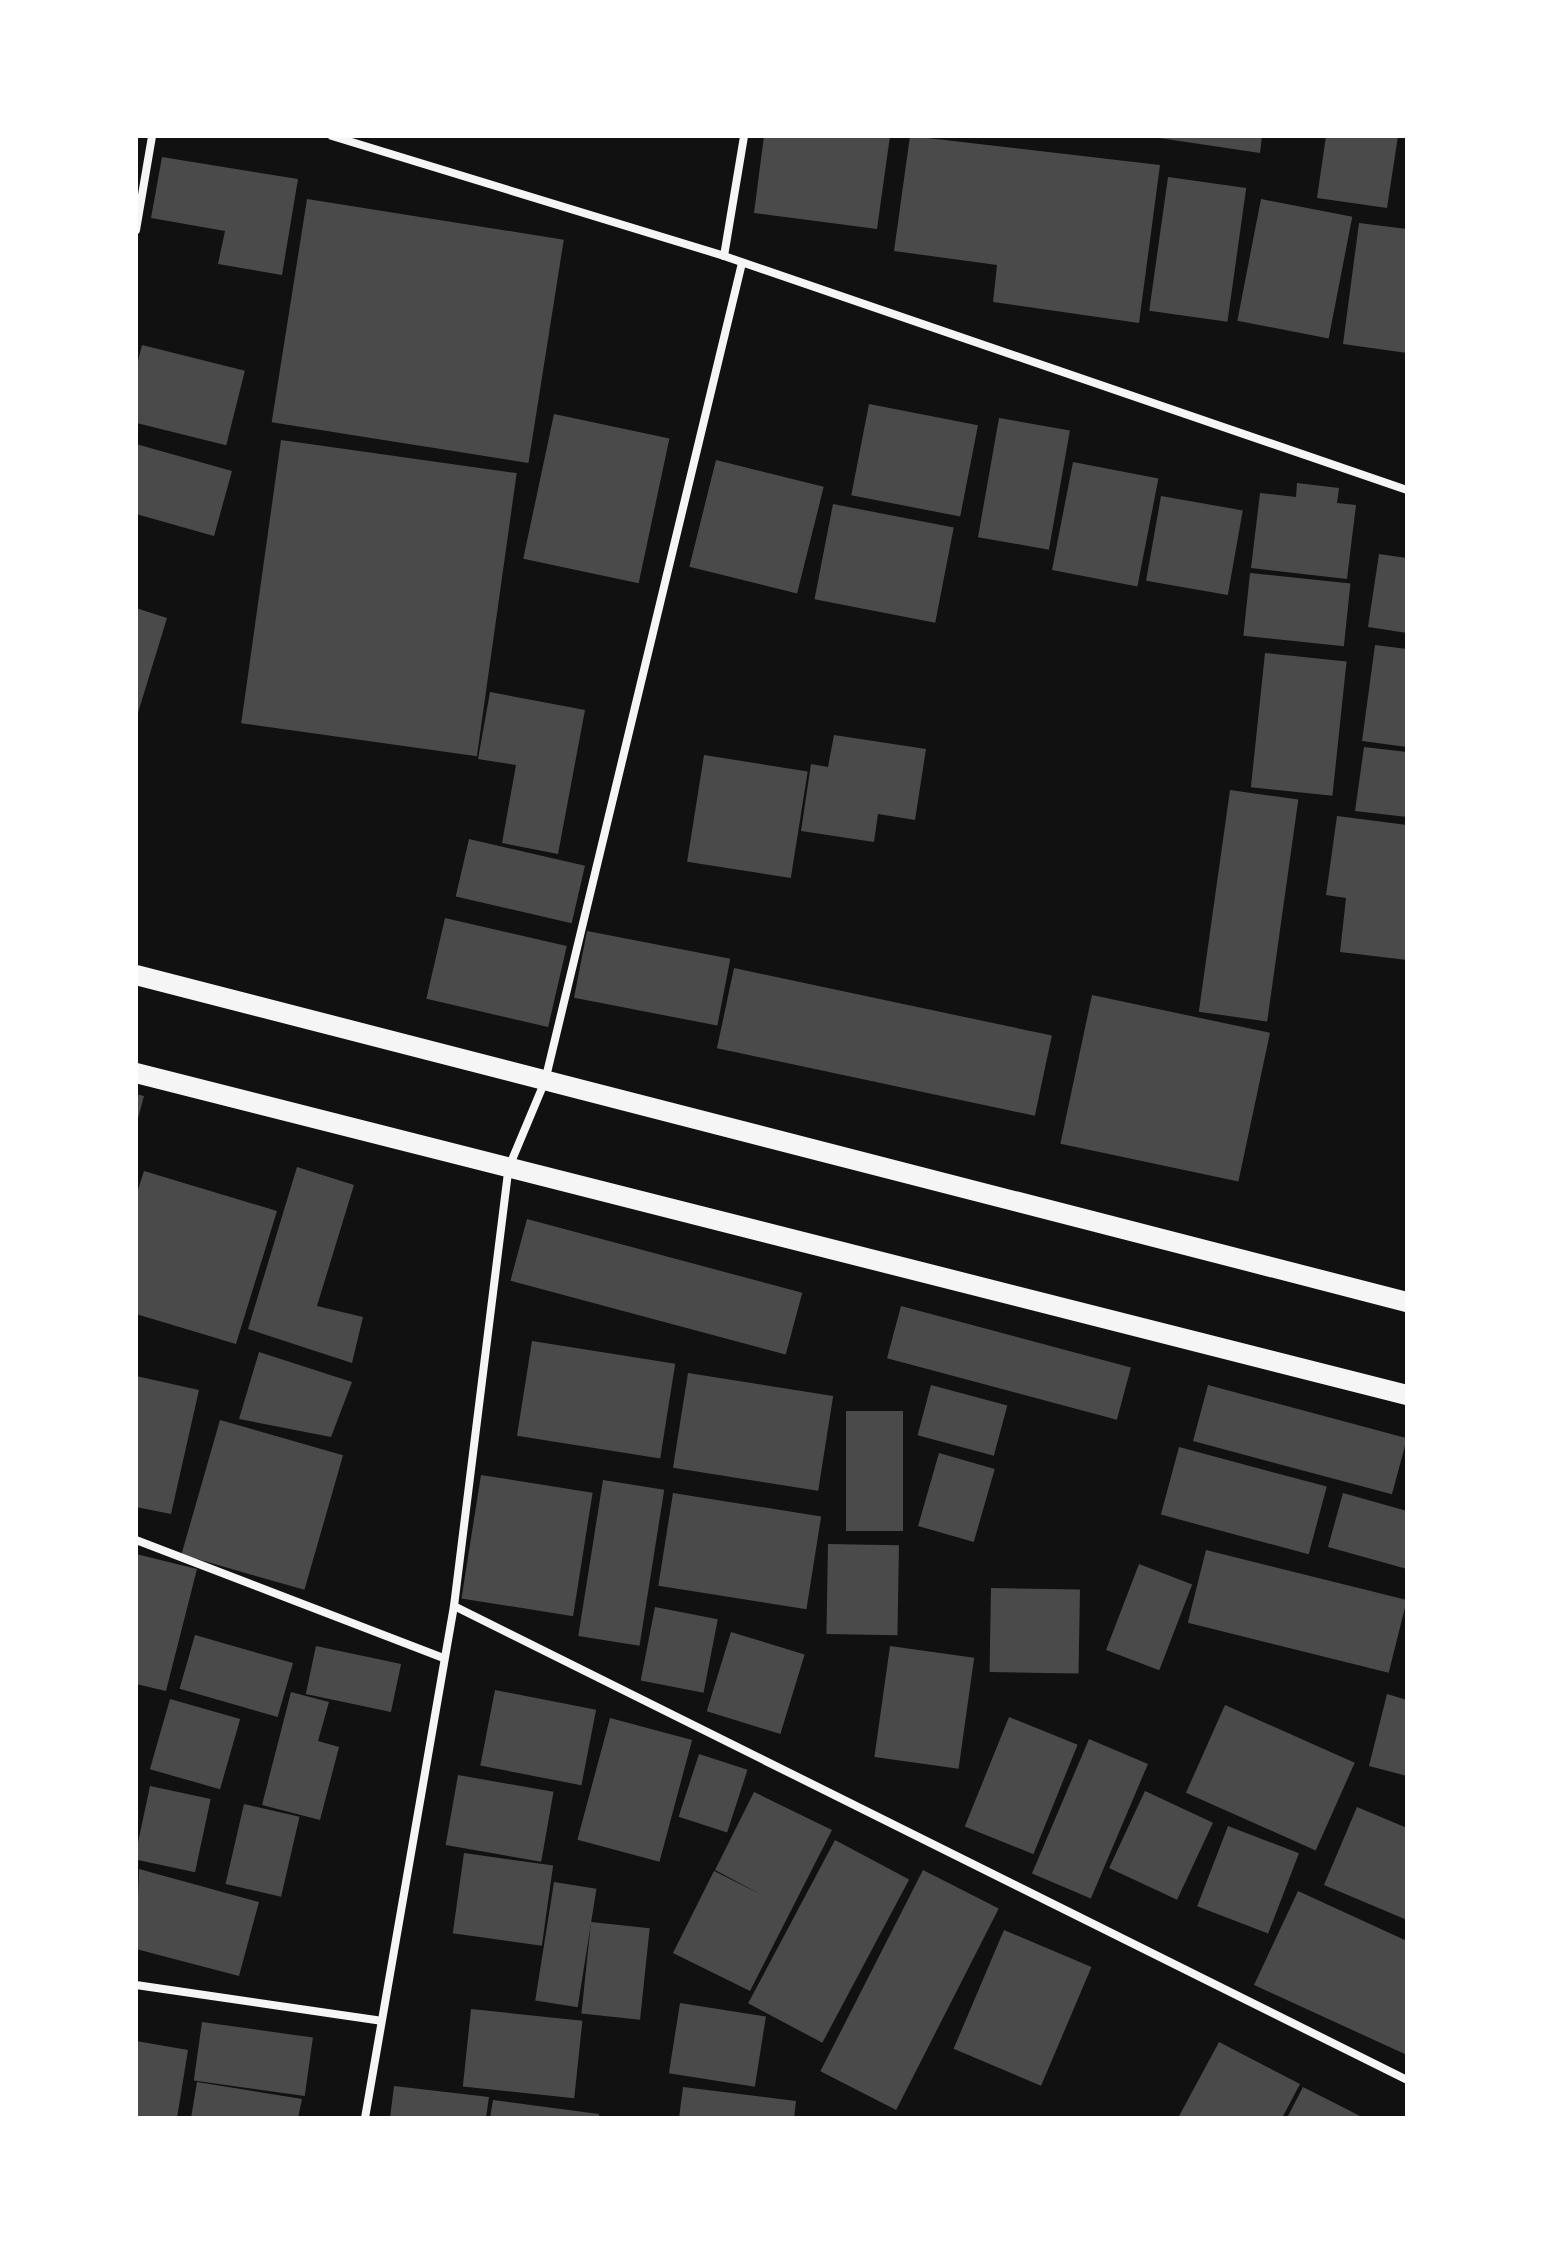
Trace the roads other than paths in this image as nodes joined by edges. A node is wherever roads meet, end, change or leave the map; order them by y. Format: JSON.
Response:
{"nodes":[{"id":1,"x":152,"y":136,"type":"edge"},
{"id":2,"x":332,"y":136,"type":"edge"},
{"id":3,"x":744,"y":136,"type":"edge"},
{"id":4,"x":136,"y":230,"type":"edge"},
{"id":5,"x":724,"y":256,"type":"junction"},
{"id":6,"x":742,"y":263,"type":"junction"},
{"id":7,"x":1407,"y":490,"type":"edge"},
{"id":8,"x":136,"y":975,"type":"edge"},
{"id":9,"x":136,"y":1073,"type":"edge"},
{"id":10,"x":545,"y":1081,"type":"junction"},
{"id":11,"x":509,"y":1167,"type":"junction"},
{"id":12,"x":1407,"y":1302,"type":"edge"},
{"id":13,"x":1407,"y":1395,"type":"edge"},
{"id":14,"x":136,"y":1540,"type":"edge"},
{"id":15,"x":454,"y":1606,"type":"junction"},
{"id":16,"x":444,"y":1658,"type":"junction"},
{"id":17,"x":136,"y":1985,"type":"edge"},
{"id":18,"x":377,"y":2020,"type":"junction"},
{"id":19,"x":1407,"y":2080,"type":"edge"},
{"id":20,"x":365,"y":2118,"type":"edge"}],
"edges":[{"from":1,"to":4,"type":"street"},
{"from":2,"to":5,"type":"street"},
{"from":3,"to":5,"type":"street"},
{"from":5,"to":6,"type":"street"},
{"from":6,"to":7,"type":"street"},
{"from":6,"to":10,"type":"street"},
{"from":8,"to":10,"type":"main road"},
{"from":9,"to":11,"type":"main road"},
{"from":10,"to":11,"type":"street"},
{"from":10,"to":12,"type":"main road"},
{"from":11,"to":13,"type":"main road"},
{"from":11,"to":15,"type":"street"},
{"from":14,"to":16,"type":"street"},
{"from":15,"to":16,"type":"street"},
{"from":15,"to":19,"type":"street"},
{"from":16,"to":18,"type":"street"},
{"from":17,"to":18,"type":"street"},
{"from":18,"to":20,"type":"street"}]}
